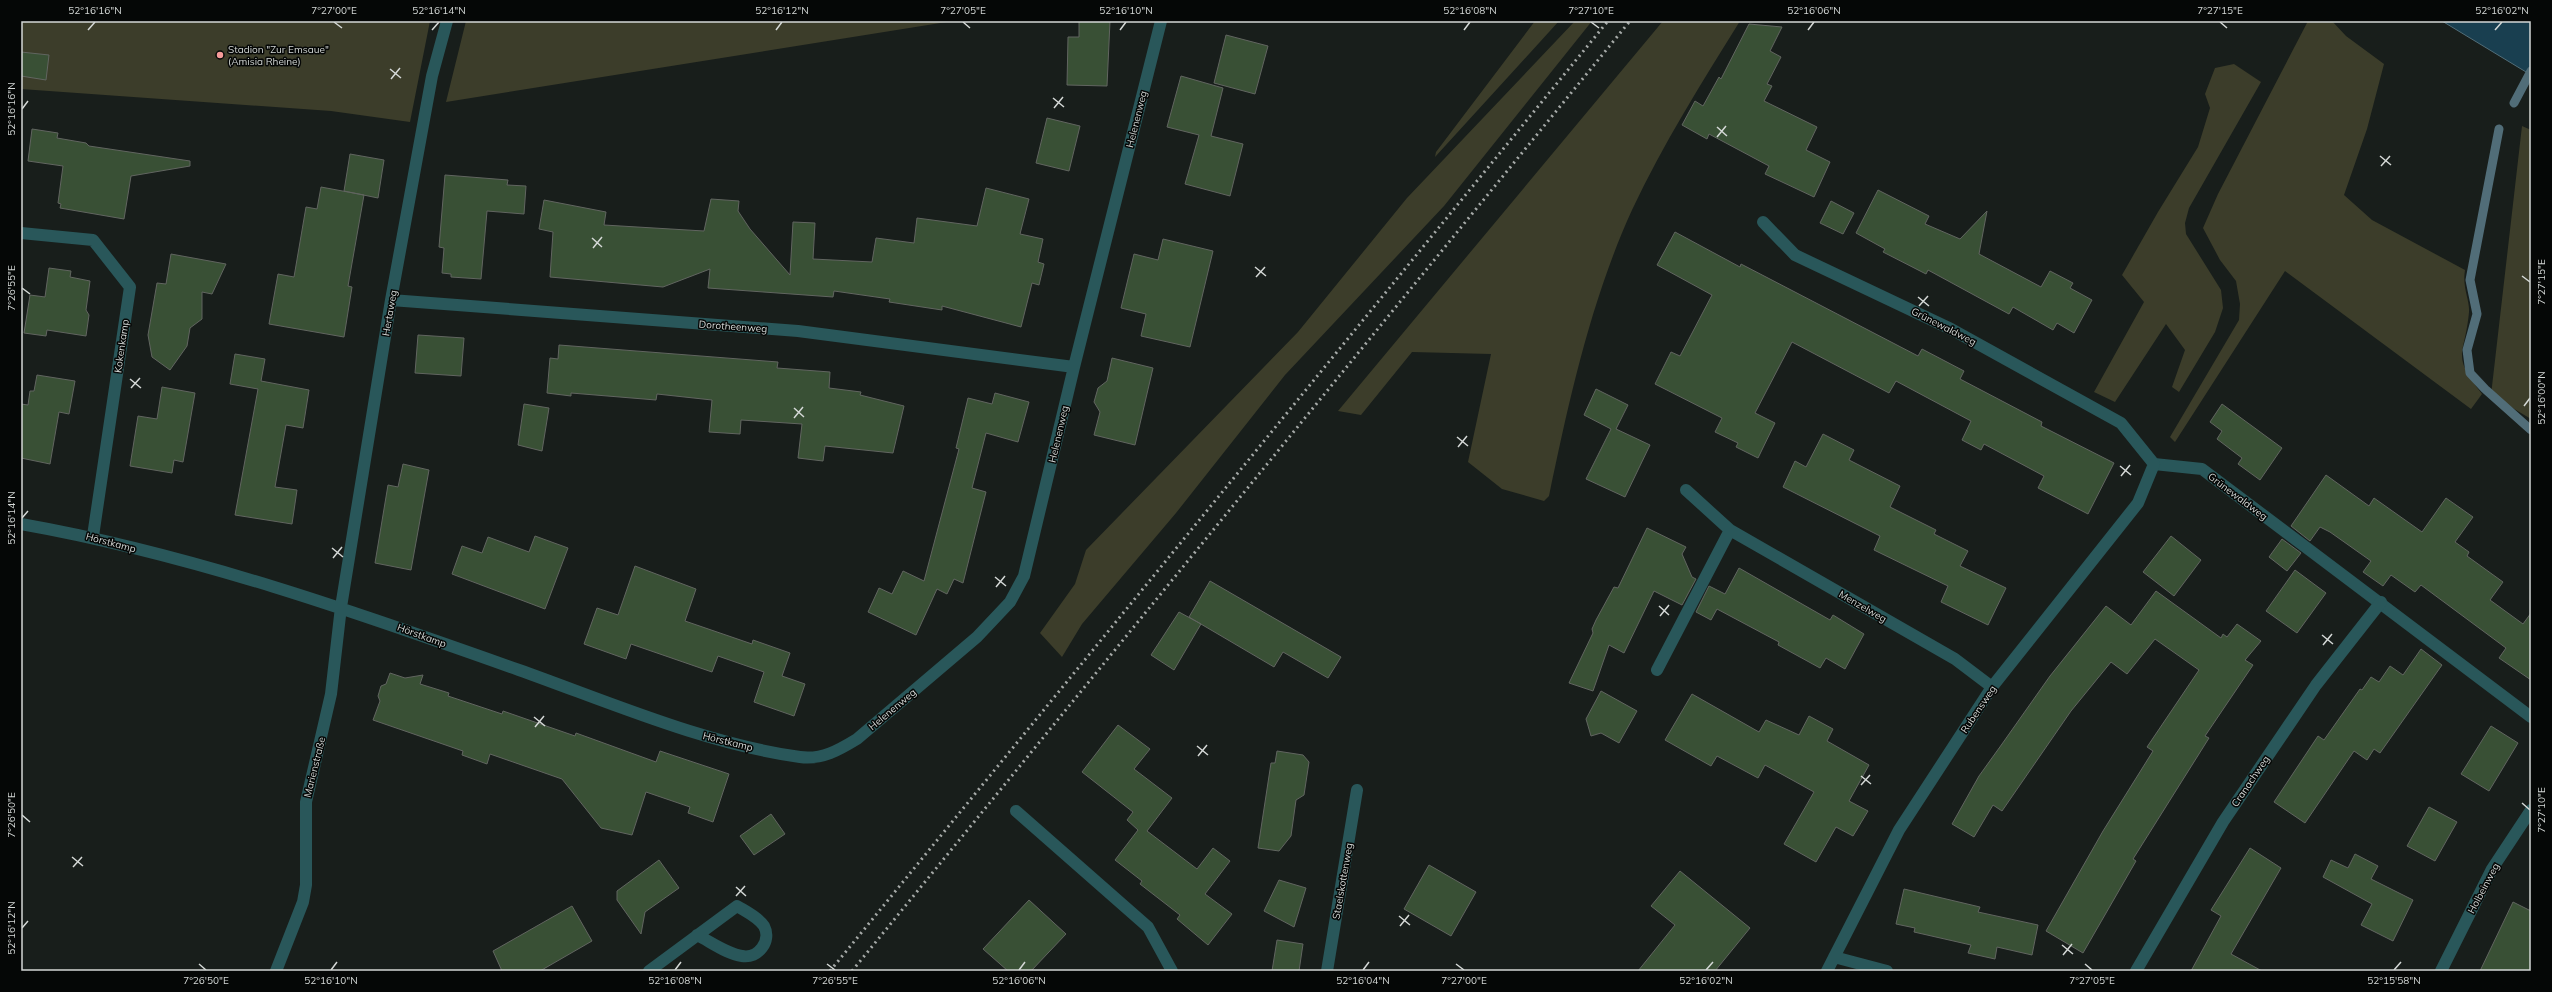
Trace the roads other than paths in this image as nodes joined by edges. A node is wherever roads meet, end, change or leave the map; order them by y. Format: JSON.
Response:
{"nodes":[{"id":1,"x":447,"y":21,"type":"edge"},
{"id":2,"x":1161,"y":21,"type":"edge"},
{"id":3,"x":1763,"y":222,"type":"dead end"},
{"id":4,"x":21,"y":233,"type":"edge"},
{"id":5,"x":391,"y":300,"type":"junction"},
{"id":6,"x":1074,"y":366,"type":"junction"},
{"id":7,"x":2154,"y":464,"type":"junction"},
{"id":8,"x":1686,"y":490,"type":"dead end"},
{"id":9,"x":21,"y":524,"type":"edge"},
{"id":10,"x":1730,"y":530,"type":"junction"},
{"id":11,"x":93,"y":536,"type":"junction"},
{"id":12,"x":2381,"y":602,"type":"junction"},
{"id":13,"x":341,"y":607,"type":"junction"},
{"id":14,"x":1656,"y":670,"type":"dead end"},
{"id":15,"x":1992,"y":687,"type":"junction"},
{"id":16,"x":2531,"y":717,"type":"edge"},
{"id":17,"x":818,"y":758,"type":"joint"},
{"id":18,"x":1357,"y":790,"type":"dead end"},
{"id":19,"x":2531,"y":810,"type":"edge"},
{"id":20,"x":1016,"y":811,"type":"dead end"},
{"id":21,"x":697,"y":935,"type":"junction"},
{"id":22,"x":1834,"y":957,"type":"junction"},
{"id":23,"x":276,"y":971,"type":"edge"},
{"id":24,"x":649,"y":971,"type":"edge"},
{"id":25,"x":1172,"y":971,"type":"edge"},
{"id":26,"x":1327,"y":971,"type":"edge"},
{"id":27,"x":1827,"y":971,"type":"edge"},
{"id":28,"x":1887,"y":971,"type":"edge"},
{"id":29,"x":2136,"y":971,"type":"edge"},
{"id":30,"x":2441,"y":971,"type":"edge"}],
"edges":[{"from":1,"to":5,"type":"street","name":"Hertaweg"},
{"from":2,"to":6,"type":"street","name":"Helenenweg"},
{"from":3,"to":7,"type":"street","name":"Grünewaldweg"},
{"from":4,"to":11,"type":"street","name":"Kokenkamp"},
{"from":5,"to":6,"type":"street","name":"Dorotheenweg"},
{"from":5,"to":13,"type":"street","name":"Hertaweg"},
{"from":6,"to":17,"type":"street","name":"Helenenweg"},
{"from":7,"to":12,"type":"street","name":"Grünewaldweg"},
{"from":7,"to":15,"type":"street","name":"Rubensweg"},
{"from":8,"to":10,"type":"street","name":"Menzelweg"},
{"from":9,"to":11,"type":"street","name":"Hörstkamp"},
{"from":10,"to":14,"type":"street"},
{"from":10,"to":15,"type":"street","name":"Menzelweg"},
{"from":11,"to":13,"type":"street","name":"Hörstkamp"},
{"from":12,"to":16,"type":"street","name":"Grünewaldweg"},
{"from":12,"to":29,"type":"street","name":"Cranachweg"},
{"from":13,"to":17,"type":"street","name":"Hörstkamp"},
{"from":13,"to":23,"type":"street","name":"Marienstraße"},
{"from":15,"to":22,"type":"street","name":"Rubensweg"},
{"from":18,"to":26,"type":"street","name":"Staelskottenweg"},
{"from":19,"to":30,"type":"street","name":"Holbeinweg"},
{"from":20,"to":25,"type":"street"},
{"from":21,"to":21,"type":"street"},
{"from":21,"to":24,"type":"street"},
{"from":22,"to":27,"type":"street","name":"Rubensweg"},
{"from":22,"to":28,"type":"street"}]}
